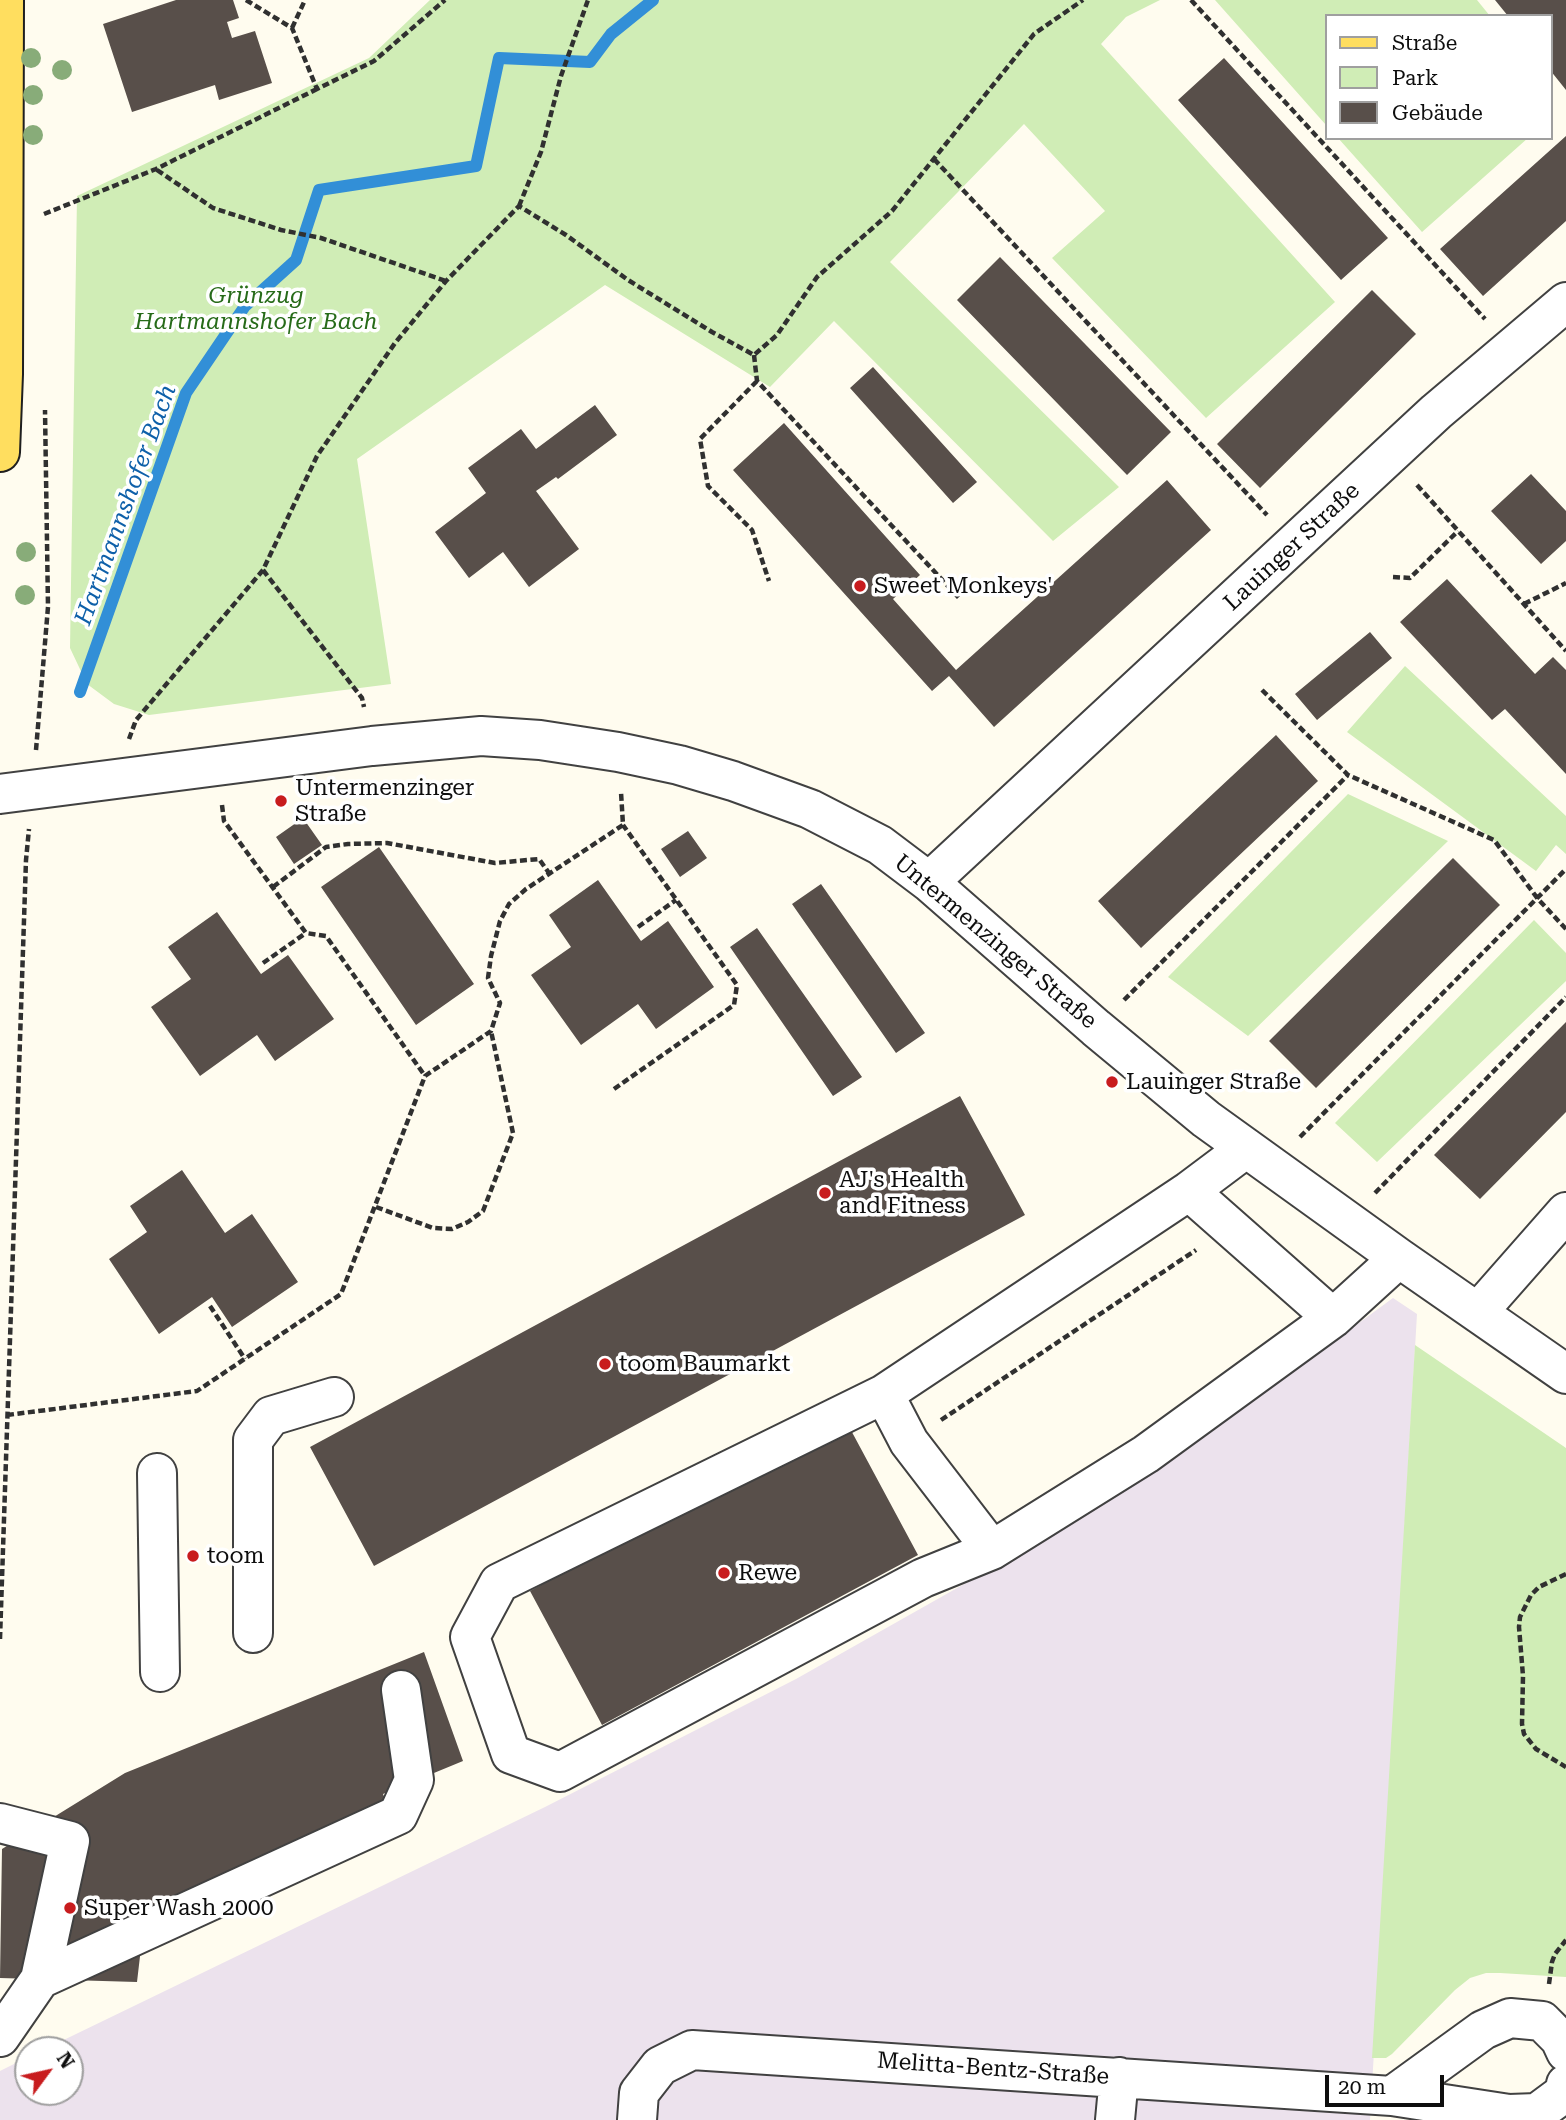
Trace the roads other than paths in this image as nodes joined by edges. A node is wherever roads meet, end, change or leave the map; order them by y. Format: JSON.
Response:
{"nodes":[{"id":1,"x":4,"y":0,"type":"edge"},
{"id":2,"x":1566,"y":302,"type":"edge"},
{"id":3,"x":0,"y":452,"type":"edge"},
{"id":4,"x":0,"y":794,"type":"edge"},
{"id":5,"x":929,"y":882,"type":"junction"},
{"id":6,"x":1258,"y":1157,"type":"junction"},
{"id":7,"x":1189,"y":1191,"type":"junction"},
{"id":8,"x":1566,"y":1212,"type":"edge"},
{"id":9,"x":1399,"y":1258,"type":"junction"},
{"id":10,"x":1478,"y":1312,"type":"junction"},
{"id":11,"x":1333,"y":1318,"type":"junction"},
{"id":12,"x":1566,"y":1374,"type":"edge"},
{"id":13,"x":884,"y":1394,"type":"junction"},
{"id":14,"x":334,"y":1397,"type":"dead end"},
{"id":15,"x":157,"y":1473,"type":"dead end"},
{"id":16,"x":992,"y":1550,"type":"junction"},
{"id":17,"x":253,"y":1633,"type":"dead end"},
{"id":18,"x":160,"y":1672,"type":"dead end"},
{"id":19,"x":401,"y":1690,"type":"dead end"},
{"id":20,"x":0,"y":1823,"type":"edge"},
{"id":21,"x":40,"y":1979,"type":"junction"},
{"id":22,"x":0,"y":2036,"type":"edge"},
{"id":23,"x":1566,"y":2052,"type":"edge"},
{"id":24,"x":1119,"y":2077,"type":"junction"},
{"id":25,"x":1566,"y":2084,"type":"edge"},
{"id":26,"x":1392,"y":2096,"type":"junction"},
{"id":27,"x":637,"y":2120,"type":"edge"},
{"id":28,"x":1115,"y":2120,"type":"edge"}],
"edges":[{"from":1,"to":3,"type":"main road"},
{"from":2,"to":5,"type":"street","name":"Lauinger Straße"},
{"from":4,"to":5,"type":"street","name":"Untermenzinger Straße"},
{"from":5,"to":6,"type":"street","name":"Untermenzinger Straße"},
{"from":6,"to":7,"type":"street"},
{"from":6,"to":9,"type":"street","name":"Untermenzinger Straße"},
{"from":7,"to":11,"type":"street"},
{"from":7,"to":13,"type":"street"},
{"from":8,"to":10,"type":"street"},
{"from":9,"to":10,"type":"street","name":"Untermenzinger Straße"},
{"from":9,"to":11,"type":"street"},
{"from":10,"to":12,"type":"street","name":"Untermenzinger Straße"},
{"from":11,"to":16,"type":"street"},
{"from":13,"to":16,"type":"street"},
{"from":13,"to":16,"type":"street"},
{"from":14,"to":17,"type":"street"},
{"from":15,"to":18,"type":"street"},
{"from":19,"to":21,"type":"street"},
{"from":20,"to":21,"type":"street"},
{"from":21,"to":22,"type":"street"},
{"from":23,"to":26,"type":"street"},
{"from":24,"to":26,"type":"street","name":"Melitta-Bentz-Straße"},
{"from":24,"to":27,"type":"street","name":"Melitta-Bentz-Straße"},
{"from":24,"to":28,"type":"street"},
{"from":25,"to":26,"type":"street","name":"Melitta-Bentz-Straße"}]}
